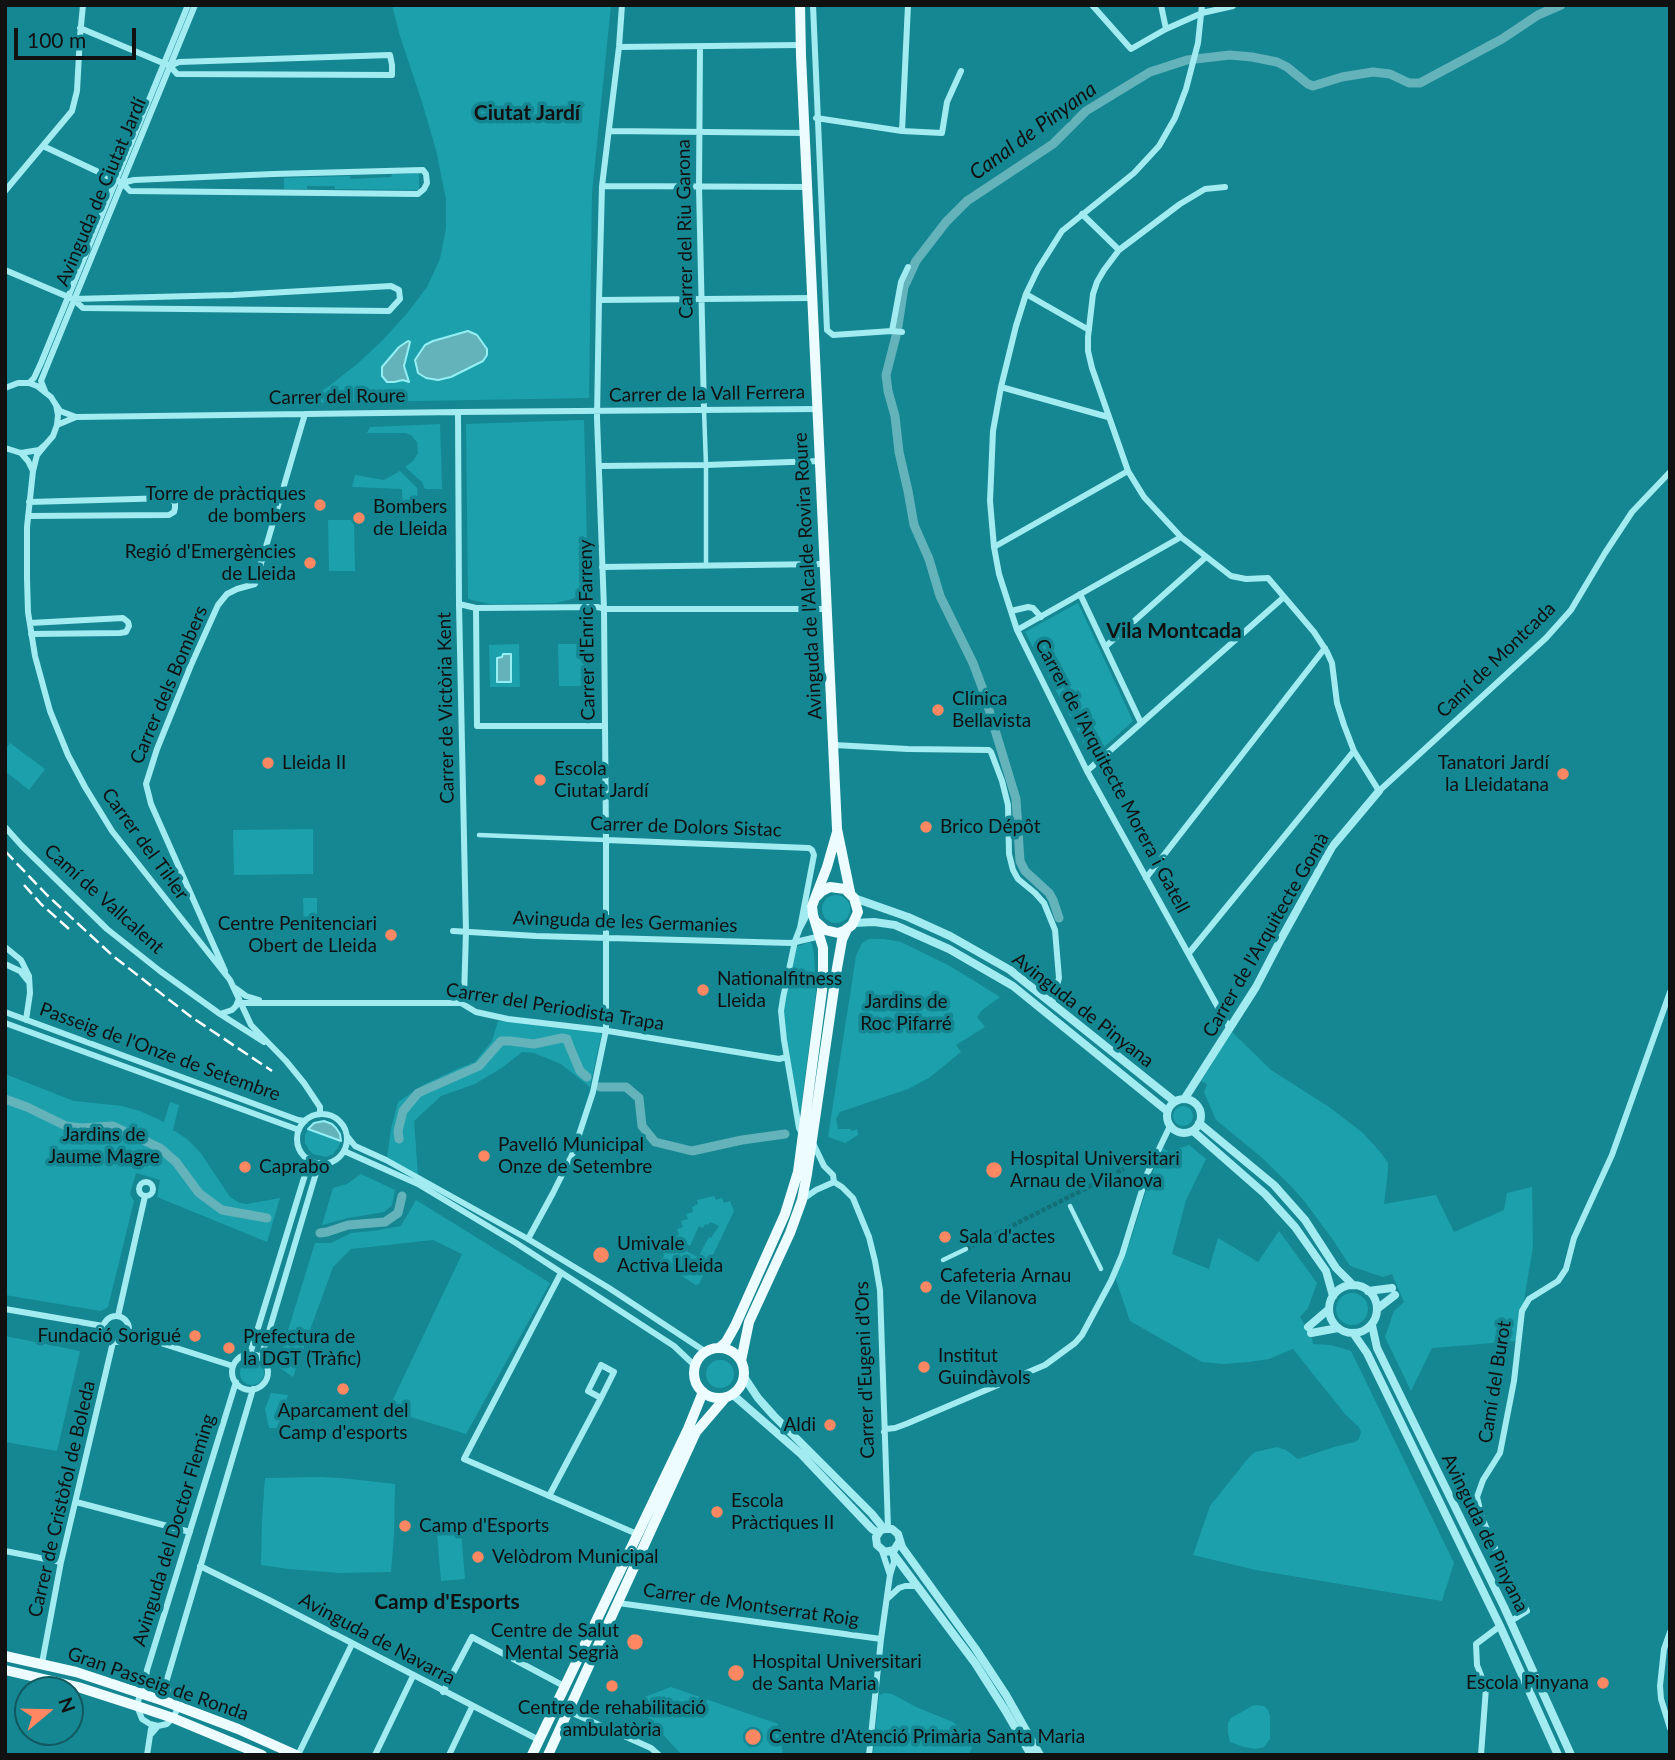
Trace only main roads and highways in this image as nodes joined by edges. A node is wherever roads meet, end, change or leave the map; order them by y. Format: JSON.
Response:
{"nodes":[{"id":1,"x":800,"y":5,"type":"edge"},
{"id":2,"x":837,"y":829,"type":"junction"},
{"id":3,"x":852,"y":895,"type":"junction"},
{"id":4,"x":814,"y":900,"type":"junction"},
{"id":5,"x":815,"y":920,"type":"junction"},
{"id":6,"x":850,"y":926,"type":"junction"},
{"id":7,"x":719,"y":1348,"type":"junction"},
{"id":8,"x":741,"y":1361,"type":"junction"},
{"id":9,"x":703,"y":1392,"type":"junction"},
{"id":10,"x":729,"y":1396,"type":"junction"},
{"id":11,"x":5,"y":1656,"type":"edge"},
{"id":12,"x":5,"y":1670,"type":"edge"},
{"id":13,"x":262,"y":1755,"type":"edge"},
{"id":14,"x":297,"y":1755,"type":"edge"},
{"id":15,"x":532,"y":1755,"type":"edge"},
{"id":16,"x":548,"y":1755,"type":"edge"}],
"edges":[{"from":1,"to":2,"type":"main road","name":"Avinguda de l'Alcalde Rovira Roure"},
{"from":2,"to":3,"type":"main road","name":"Avinguda de l'Alcalde Rovira Roure"},
{"from":2,"to":4,"type":"main road","name":"Avinguda de l'Alcalde Rovira Roure"},
{"from":3,"to":4,"type":"main road"},
{"from":3,"to":6,"type":"main road"},
{"from":4,"to":5,"type":"main road"},
{"from":5,"to":6,"type":"main road"},
{"from":5,"to":7,"type":"main road"},
{"from":6,"to":8,"type":"main road"},
{"from":7,"to":8,"type":"main road"},
{"from":7,"to":9,"type":"main road"},
{"from":8,"to":10,"type":"main road"},
{"from":9,"to":10,"type":"main road"},
{"from":9,"to":15,"type":"main road"},
{"from":10,"to":16,"type":"main road"},
{"from":11,"to":14,"type":"main road","name":"Gran Passeig de Ronda"},
{"from":12,"to":13,"type":"main road","name":"Gran Passeig de Ronda"}]}
